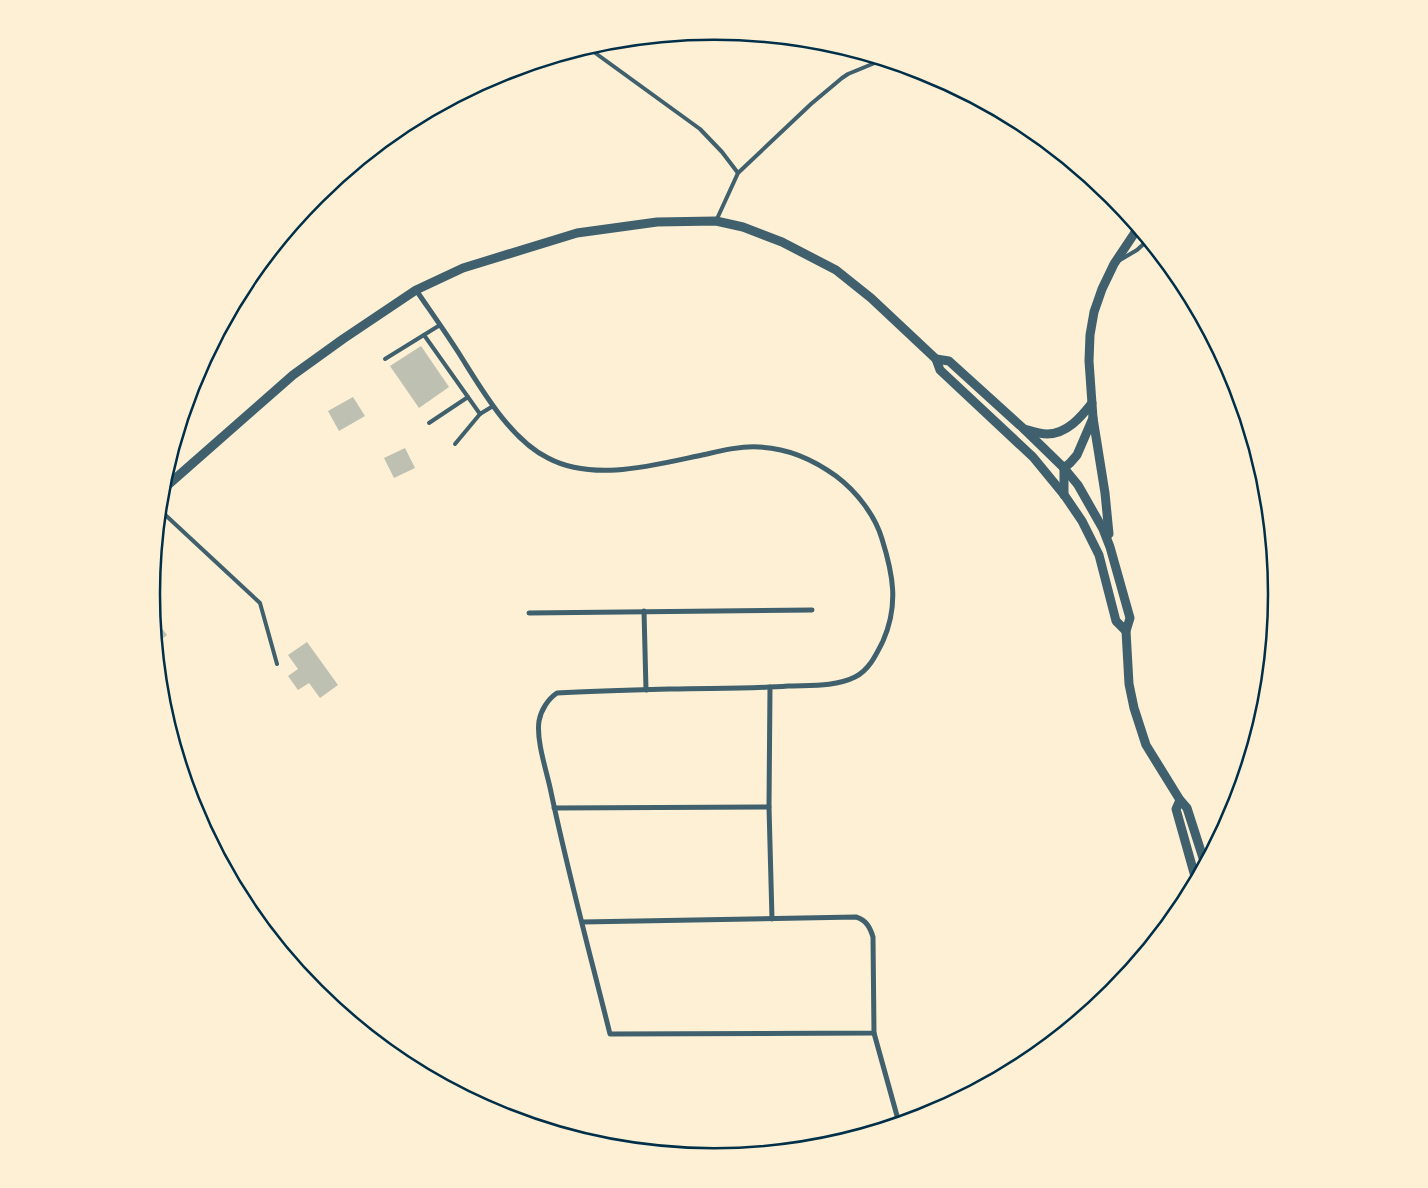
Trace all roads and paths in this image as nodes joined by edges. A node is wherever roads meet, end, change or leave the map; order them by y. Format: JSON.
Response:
{"nodes":[{"id":1,"x":596,"y":53,"type":"edge"},
{"id":2,"x":873,"y":64,"type":"edge"},
{"id":3,"x":738,"y":173,"type":"junction"},
{"id":4,"x":716,"y":221,"type":"junction"},
{"id":5,"x":1134,"y":233,"type":"edge"},
{"id":6,"x":1143,"y":244,"type":"edge"},
{"id":7,"x":1114,"y":264,"type":"junction"},
{"id":8,"x":416,"y":290,"type":"junction"},
{"id":9,"x":440,"y":325,"type":"junction"},
{"id":10,"x":424,"y":335,"type":"junction"},
{"id":11,"x":936,"y":358,"type":"junction"},
{"id":12,"x":385,"y":359,"type":"dead end"},
{"id":13,"x":468,"y":397,"type":"junction"},
{"id":14,"x":1092,"y":403,"type":"junction"},
{"id":15,"x":492,"y":406,"type":"junction"},
{"id":16,"x":480,"y":414,"type":"junction"},
{"id":17,"x":1093,"y":418,"type":"junction"},
{"id":18,"x":429,"y":423,"type":"dead end"},
{"id":19,"x":1024,"y":429,"type":"junction"},
{"id":20,"x":455,"y":444,"type":"dead end"},
{"id":21,"x":1033,"y":457,"type":"junction"},
{"id":22,"x":1064,"y":468,"type":"junction"},
{"id":23,"x":172,"y":482,"type":"edge"},
{"id":24,"x":1064,"y":496,"type":"junction"},
{"id":25,"x":166,"y":515,"type":"edge"},
{"id":26,"x":1110,"y":547,"type":"junction"},
{"id":27,"x":812,"y":610,"type":"dead end"},
{"id":28,"x":644,"y":612,"type":"junction"},
{"id":29,"x":529,"y":613,"type":"dead end"},
{"id":30,"x":1126,"y":632,"type":"junction"},
{"id":31,"x":277,"y":664,"type":"dead end"},
{"id":32,"x":770,"y":688,"type":"junction"},
{"id":33,"x":646,"y":690,"type":"junction"},
{"id":34,"x":1180,"y":800,"type":"junction"},
{"id":35,"x":769,"y":807,"type":"junction"},
{"id":36,"x":554,"y":808,"type":"junction"},
{"id":37,"x":1202,"y":855,"type":"edge"},
{"id":38,"x":1194,"y":872,"type":"edge"},
{"id":39,"x":772,"y":919,"type":"junction"},
{"id":40,"x":582,"y":922,"type":"junction"},
{"id":41,"x":874,"y":1034,"type":"junction"},
{"id":42,"x":897,"y":1117,"type":"edge"}],
"edges":[{"from":1,"to":3,"type":"lane"},
{"from":2,"to":3,"type":"lane"},
{"from":3,"to":4,"type":"lane"},
{"from":4,"to":8,"type":"street"},
{"from":4,"to":11,"type":"street"},
{"from":5,"to":7,"type":"street"},
{"from":6,"to":7,"type":"lane"},
{"from":7,"to":14,"type":"street"},
{"from":8,"to":9,"type":"street"},
{"from":8,"to":23,"type":"street"},
{"from":9,"to":10,"type":"lane"},
{"from":9,"to":15,"type":"street"},
{"from":10,"to":12,"type":"lane"},
{"from":10,"to":13,"type":"lane"},
{"from":11,"to":19,"type":"street"},
{"from":11,"to":21,"type":"street"},
{"from":13,"to":16,"type":"lane"},
{"from":13,"to":18,"type":"lane"},
{"from":14,"to":17,"type":"street"},
{"from":14,"to":19,"type":"street"},
{"from":15,"to":16,"type":"lane"},
{"from":15,"to":32,"type":"street"},
{"from":16,"to":20,"type":"lane"},
{"from":17,"to":22,"type":"street"},
{"from":17,"to":26,"type":"street"},
{"from":19,"to":22,"type":"street"},
{"from":21,"to":22,"type":"street"},
{"from":21,"to":24,"type":"street"},
{"from":22,"to":24,"type":"street"},
{"from":22,"to":26,"type":"street"},
{"from":24,"to":30,"type":"street"},
{"from":25,"to":31,"type":"lane"},
{"from":26,"to":30,"type":"street"},
{"from":27,"to":28,"type":"street"},
{"from":28,"to":29,"type":"street"},
{"from":28,"to":33,"type":"street"},
{"from":30,"to":34,"type":"street"},
{"from":32,"to":33,"type":"street"},
{"from":32,"to":35,"type":"street"},
{"from":33,"to":36,"type":"street"},
{"from":34,"to":37,"type":"street"},
{"from":34,"to":38,"type":"street"},
{"from":35,"to":36,"type":"street"},
{"from":35,"to":39,"type":"street"},
{"from":36,"to":40,"type":"street"},
{"from":39,"to":40,"type":"street"},
{"from":39,"to":41,"type":"street"},
{"from":40,"to":41,"type":"street"},
{"from":41,"to":42,"type":"street"}]}
